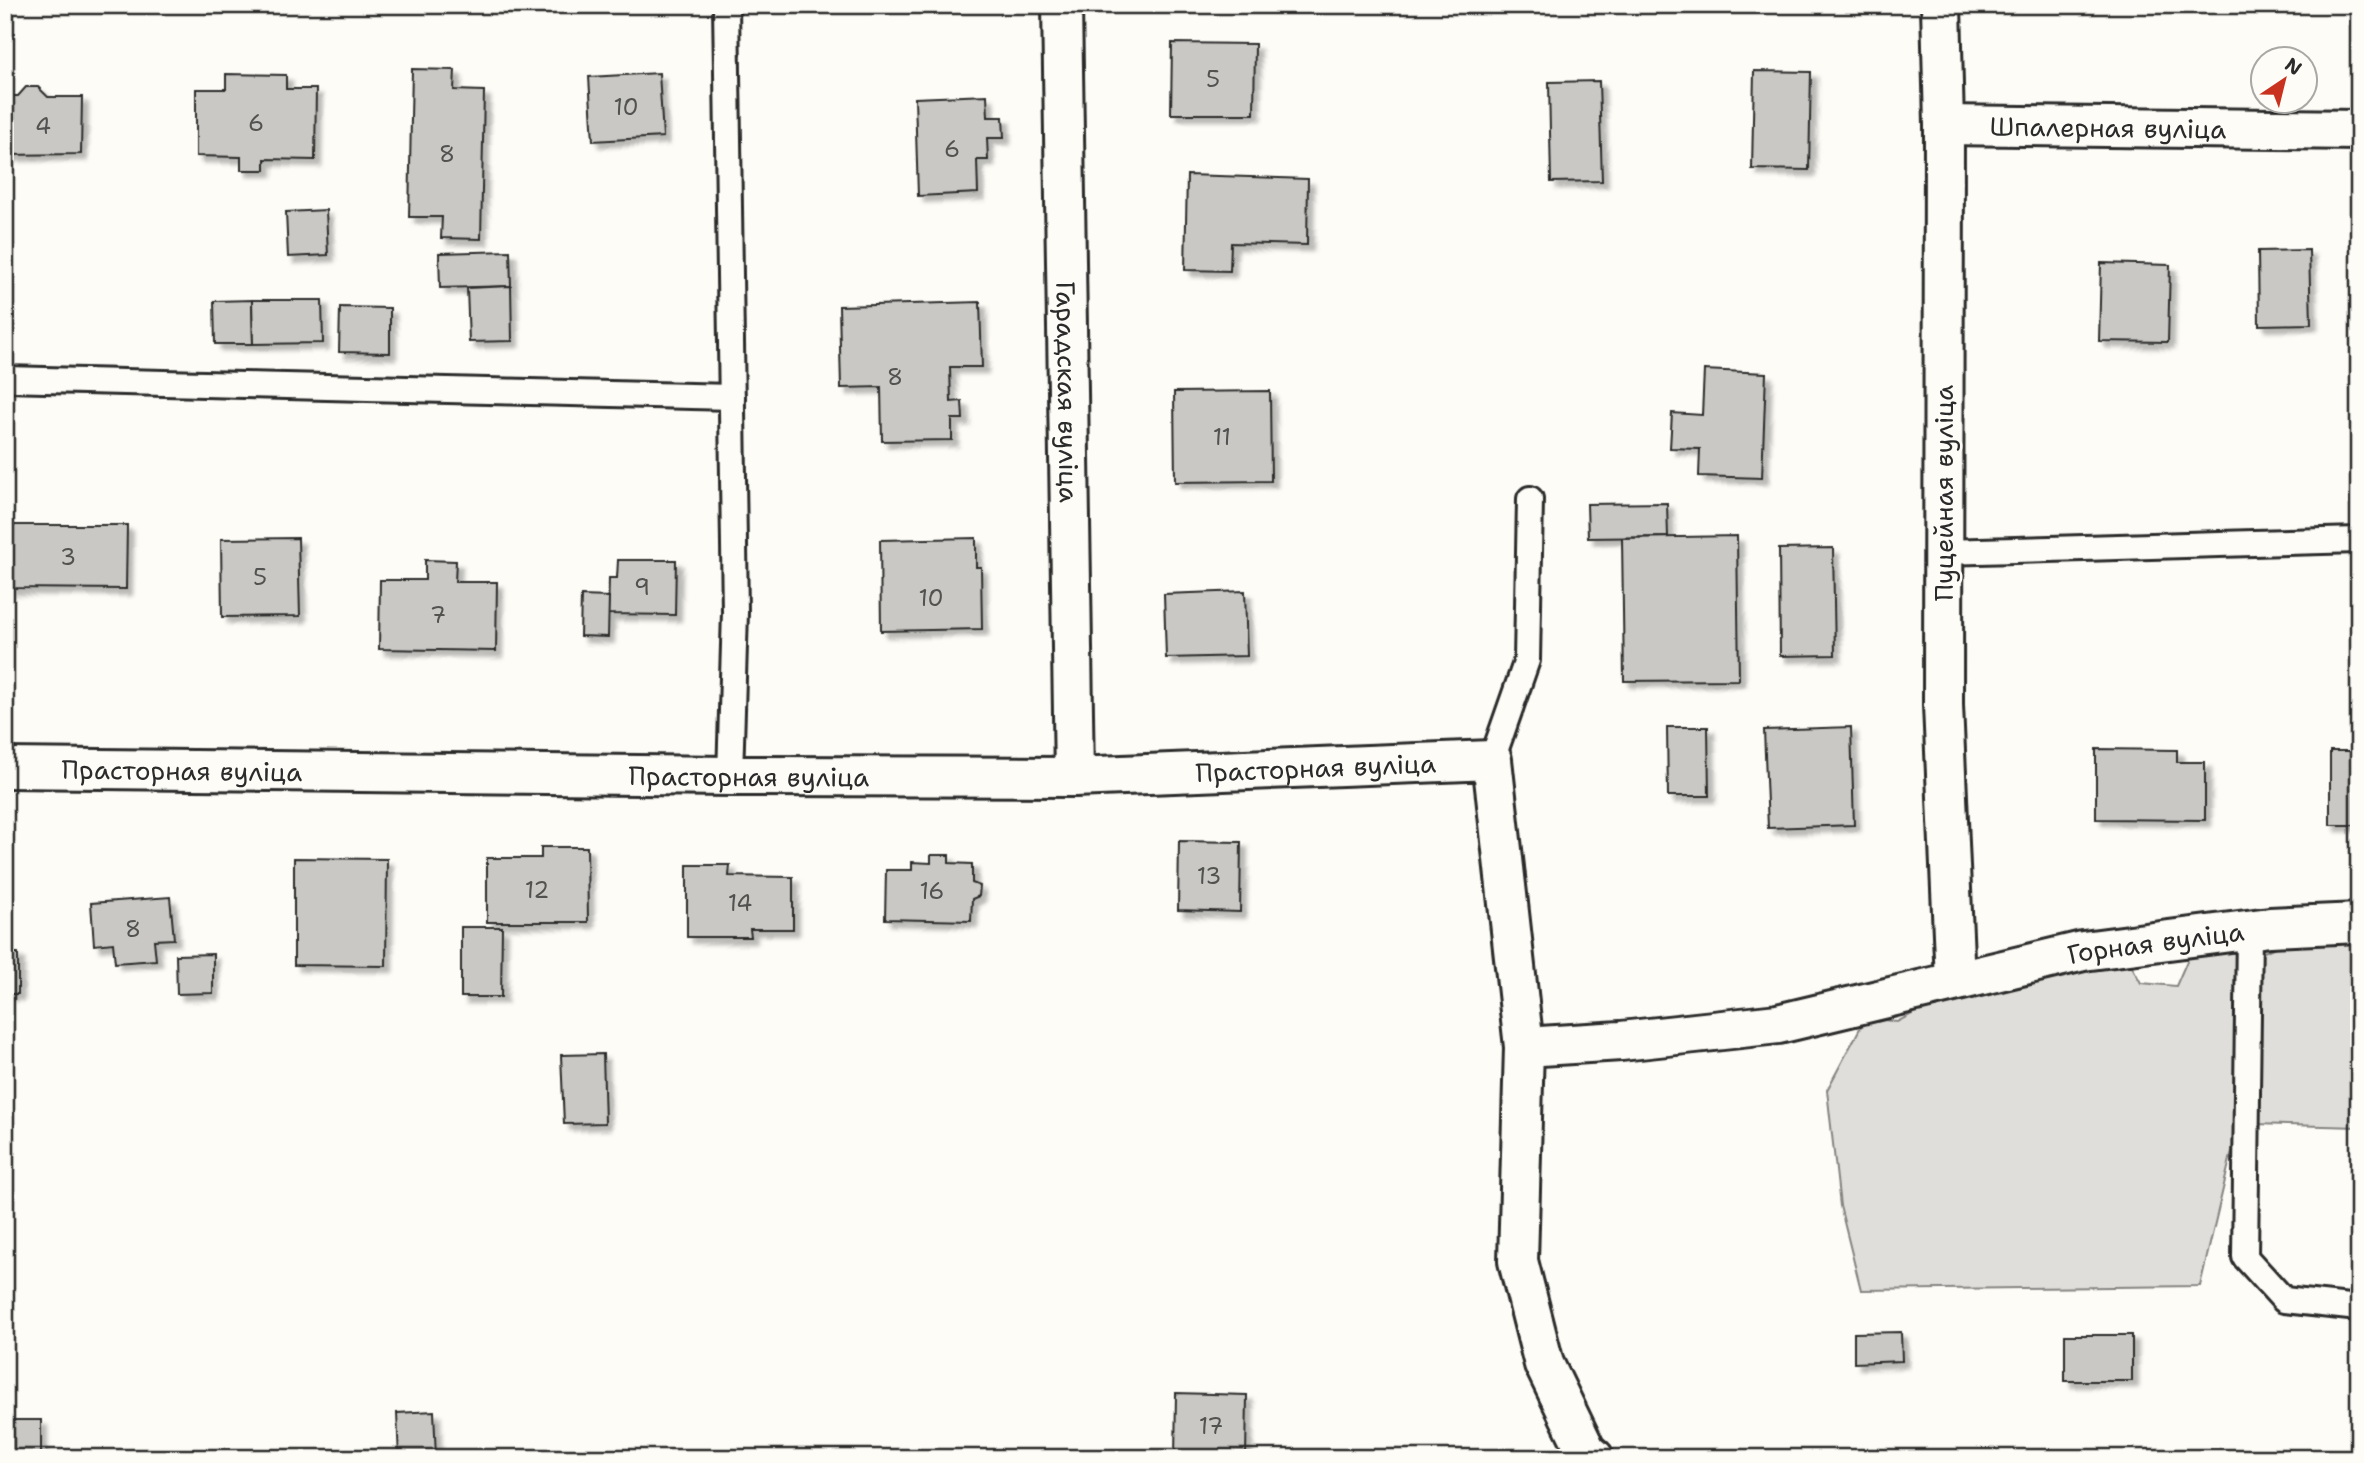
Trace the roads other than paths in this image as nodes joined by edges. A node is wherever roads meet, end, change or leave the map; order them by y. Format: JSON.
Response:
{"nodes":[{"id":1,"x":726,"y":5,"type":"edge"},
{"id":2,"x":1062,"y":5,"type":"edge"},
{"id":3,"x":1941,"y":5,"type":"edge"},
{"id":4,"x":1944,"y":125,"type":"junction"},
{"id":5,"x":2359,"y":130,"type":"edge"},
{"id":6,"x":5,"y":379,"type":"edge"},
{"id":7,"x":732,"y":397,"type":"junction"},
{"id":8,"x":1530,"y":499,"type":"dead end"},
{"id":9,"x":2359,"y":540,"type":"edge"},
{"id":10,"x":1943,"y":552,"type":"junction"},
{"id":11,"x":1492,"y":760,"type":"junction"},
{"id":12,"x":5,"y":768,"type":"edge"},
{"id":13,"x":730,"y":776,"type":"junction"},
{"id":14,"x":1074,"y":777,"type":"junction"},
{"id":15,"x":2359,"y":923,"type":"edge"},
{"id":16,"x":2249,"y":930,"type":"junction"},
{"id":17,"x":1955,"y":981,"type":"junction"},
{"id":18,"x":1524,"y":1047,"type":"junction"},
{"id":19,"x":2359,"y":1308,"type":"edge"},
{"id":20,"x":1594,"y":1458,"type":"edge"}],
"edges":[{"from":1,"to":7,"type":"lane"},
{"from":2,"to":14,"type":"street","name":"Гарадская вуліца"},
{"from":3,"to":4,"type":"street","name":"Пуцейная вуліца"},
{"from":4,"to":5,"type":"street","name":"Шпалерная вуліца"},
{"from":4,"to":10,"type":"street","name":"Пуцейная вуліца"},
{"from":6,"to":7,"type":"lane"},
{"from":7,"to":13,"type":"lane"},
{"from":8,"to":11,"type":"lane"},
{"from":9,"to":10,"type":"lane"},
{"from":10,"to":17,"type":"street","name":"Пуцейная вуліца"},
{"from":11,"to":14,"type":"street","name":"Прасторная вуліца"},
{"from":11,"to":18,"type":"street"},
{"from":12,"to":13,"type":"street","name":"Прасторная вуліца"},
{"from":13,"to":14,"type":"street","name":"Прасторная вуліца"},
{"from":15,"to":16,"type":"street","name":"Горная вуліца"},
{"from":16,"to":17,"type":"street","name":"Горная вуліца"},
{"from":16,"to":19,"type":"lane"},
{"from":17,"to":18,"type":"street","name":"Горная вуліца"},
{"from":18,"to":20,"type":"street"}]}
